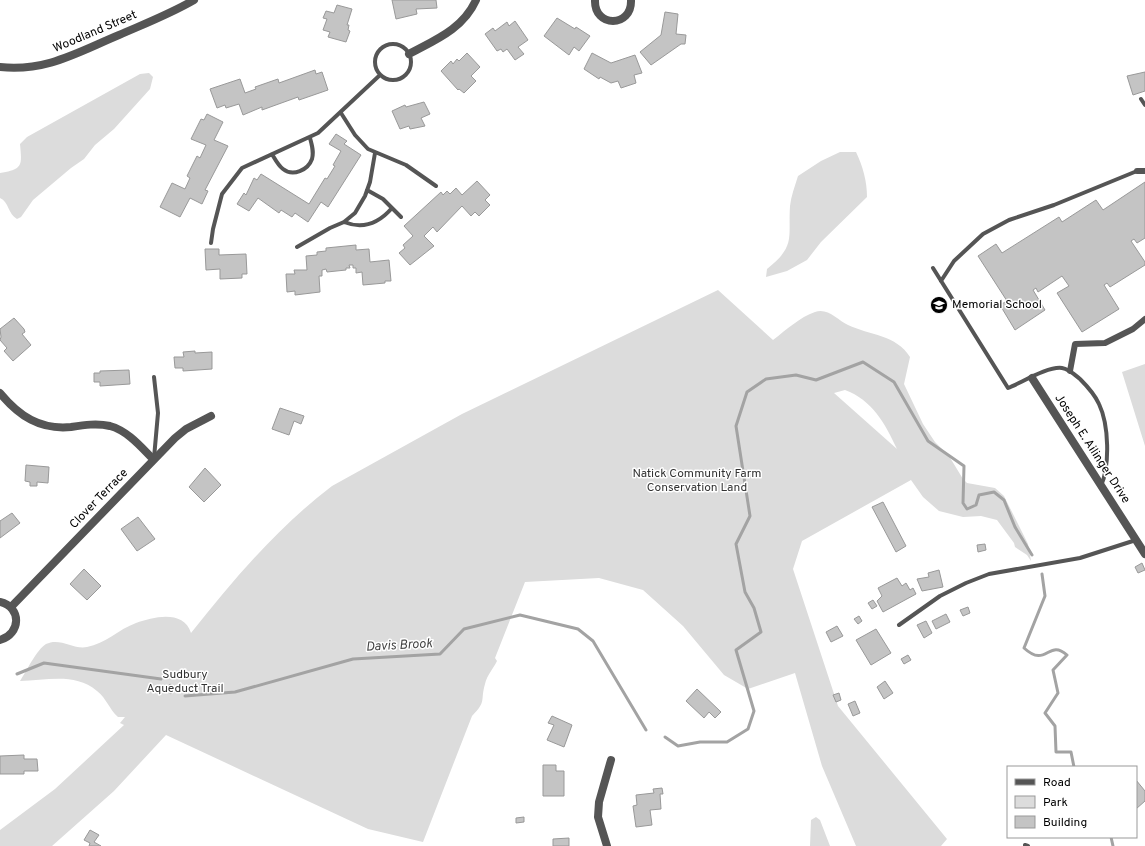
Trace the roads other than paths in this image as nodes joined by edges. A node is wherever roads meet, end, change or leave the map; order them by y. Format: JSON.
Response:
{"nodes":[{"id":1,"x":194,"y":0,"type":"edge"},
{"id":2,"x":476,"y":0,"type":"edge"},
{"id":3,"x":595,"y":0,"type":"edge"},
{"id":4,"x":631,"y":0,"type":"edge"},
{"id":5,"x":409,"y":54,"type":"junction"},
{"id":6,"x":0,"y":67,"type":"edge"},
{"id":7,"x":380,"y":75,"type":"junction"},
{"id":8,"x":1141,"y":99,"type":"dead end"},
{"id":9,"x":1145,"y":105,"type":"edge"},
{"id":10,"x":341,"y":113,"type":"junction"},
{"id":11,"x":310,"y":138,"type":"junction"},
{"id":12,"x":375,"y":153,"type":"junction"},
{"id":13,"x":272,"y":154,"type":"junction"},
{"id":14,"x":1137,"y":171,"type":"joint"},
{"id":15,"x":1145,"y":171,"type":"edge"},
{"id":16,"x":436,"y":186,"type":"dead end"},
{"id":17,"x":367,"y":190,"type":"junction"},
{"id":18,"x":392,"y":208,"type":"junction"},
{"id":19,"x":401,"y":217,"type":"dead end"},
{"id":20,"x":344,"y":222,"type":"junction"},
{"id":21,"x":211,"y":243,"type":"dead end"},
{"id":22,"x":297,"y":246,"type":"dead end"},
{"id":23,"x":933,"y":268,"type":"dead end"},
{"id":24,"x":941,"y":281,"type":"junction"},
{"id":25,"x":1145,"y":319,"type":"edge"},
{"id":26,"x":1070,"y":371,"type":"junction"},
{"id":27,"x":154,"y":377,"type":"dead end"},
{"id":28,"x":1032,"y":378,"type":"junction"},
{"id":29,"x":0,"y":393,"type":"edge"},
{"id":30,"x":210,"y":416,"type":"dead end"},
{"id":31,"x":153,"y":459,"type":"junction"},
{"id":32,"x":1101,"y":486,"type":"junction"},
{"id":33,"x":1136,"y":540,"type":"junction"},
{"id":34,"x":1145,"y":554,"type":"edge"},
{"id":35,"x":0,"y":602,"type":"edge"},
{"id":36,"x":11,"y":607,"type":"junction"},
{"id":37,"x":899,"y":625,"type":"dead end"},
{"id":38,"x":0,"y":640,"type":"edge"},
{"id":39,"x":611,"y":760,"type":"dead end"},
{"id":40,"x":607,"y":846,"type":"edge"}],
"edges":[{"from":1,"to":6,"type":"street","name":"Woodland Street"},
{"from":2,"to":5,"type":"street"},
{"from":3,"to":4,"type":"street"},
{"from":5,"to":7,"type":"lane"},
{"from":5,"to":7,"type":"lane"},
{"from":7,"to":10,"type":"lane"},
{"from":8,"to":9,"type":"lane"},
{"from":10,"to":11,"type":"lane"},
{"from":10,"to":12,"type":"lane"},
{"from":11,"to":13,"type":"lane"},
{"from":11,"to":13,"type":"lane"},
{"from":12,"to":16,"type":"lane"},
{"from":12,"to":17,"type":"lane"},
{"from":13,"to":21,"type":"lane"},
{"from":14,"to":15,"type":"street"},
{"from":14,"to":24,"type":"lane"},
{"from":17,"to":18,"type":"lane"},
{"from":17,"to":20,"type":"lane"},
{"from":18,"to":19,"type":"lane"},
{"from":18,"to":20,"type":"lane"},
{"from":20,"to":22,"type":"lane"},
{"from":23,"to":24,"type":"lane"},
{"from":24,"to":28,"type":"lane"},
{"from":25,"to":26,"type":"street"},
{"from":26,"to":28,"type":"lane"},
{"from":26,"to":32,"type":"lane"},
{"from":27,"to":31,"type":"lane"},
{"from":28,"to":32,"type":"street","name":"Joseph E. Ailinger Drive"},
{"from":29,"to":31,"type":"street"},
{"from":30,"to":31,"type":"street","name":"Clover Terrace"},
{"from":31,"to":36,"type":"street","name":"Clover Terrace"},
{"from":32,"to":33,"type":"street","name":"Joseph E. Ailinger Drive"},
{"from":33,"to":34,"type":"street","name":"Joseph E. Ailinger Drive"},
{"from":33,"to":37,"type":"lane"},
{"from":35,"to":36,"type":"street"},
{"from":36,"to":38,"type":"street"},
{"from":39,"to":40,"type":"street"}]}
